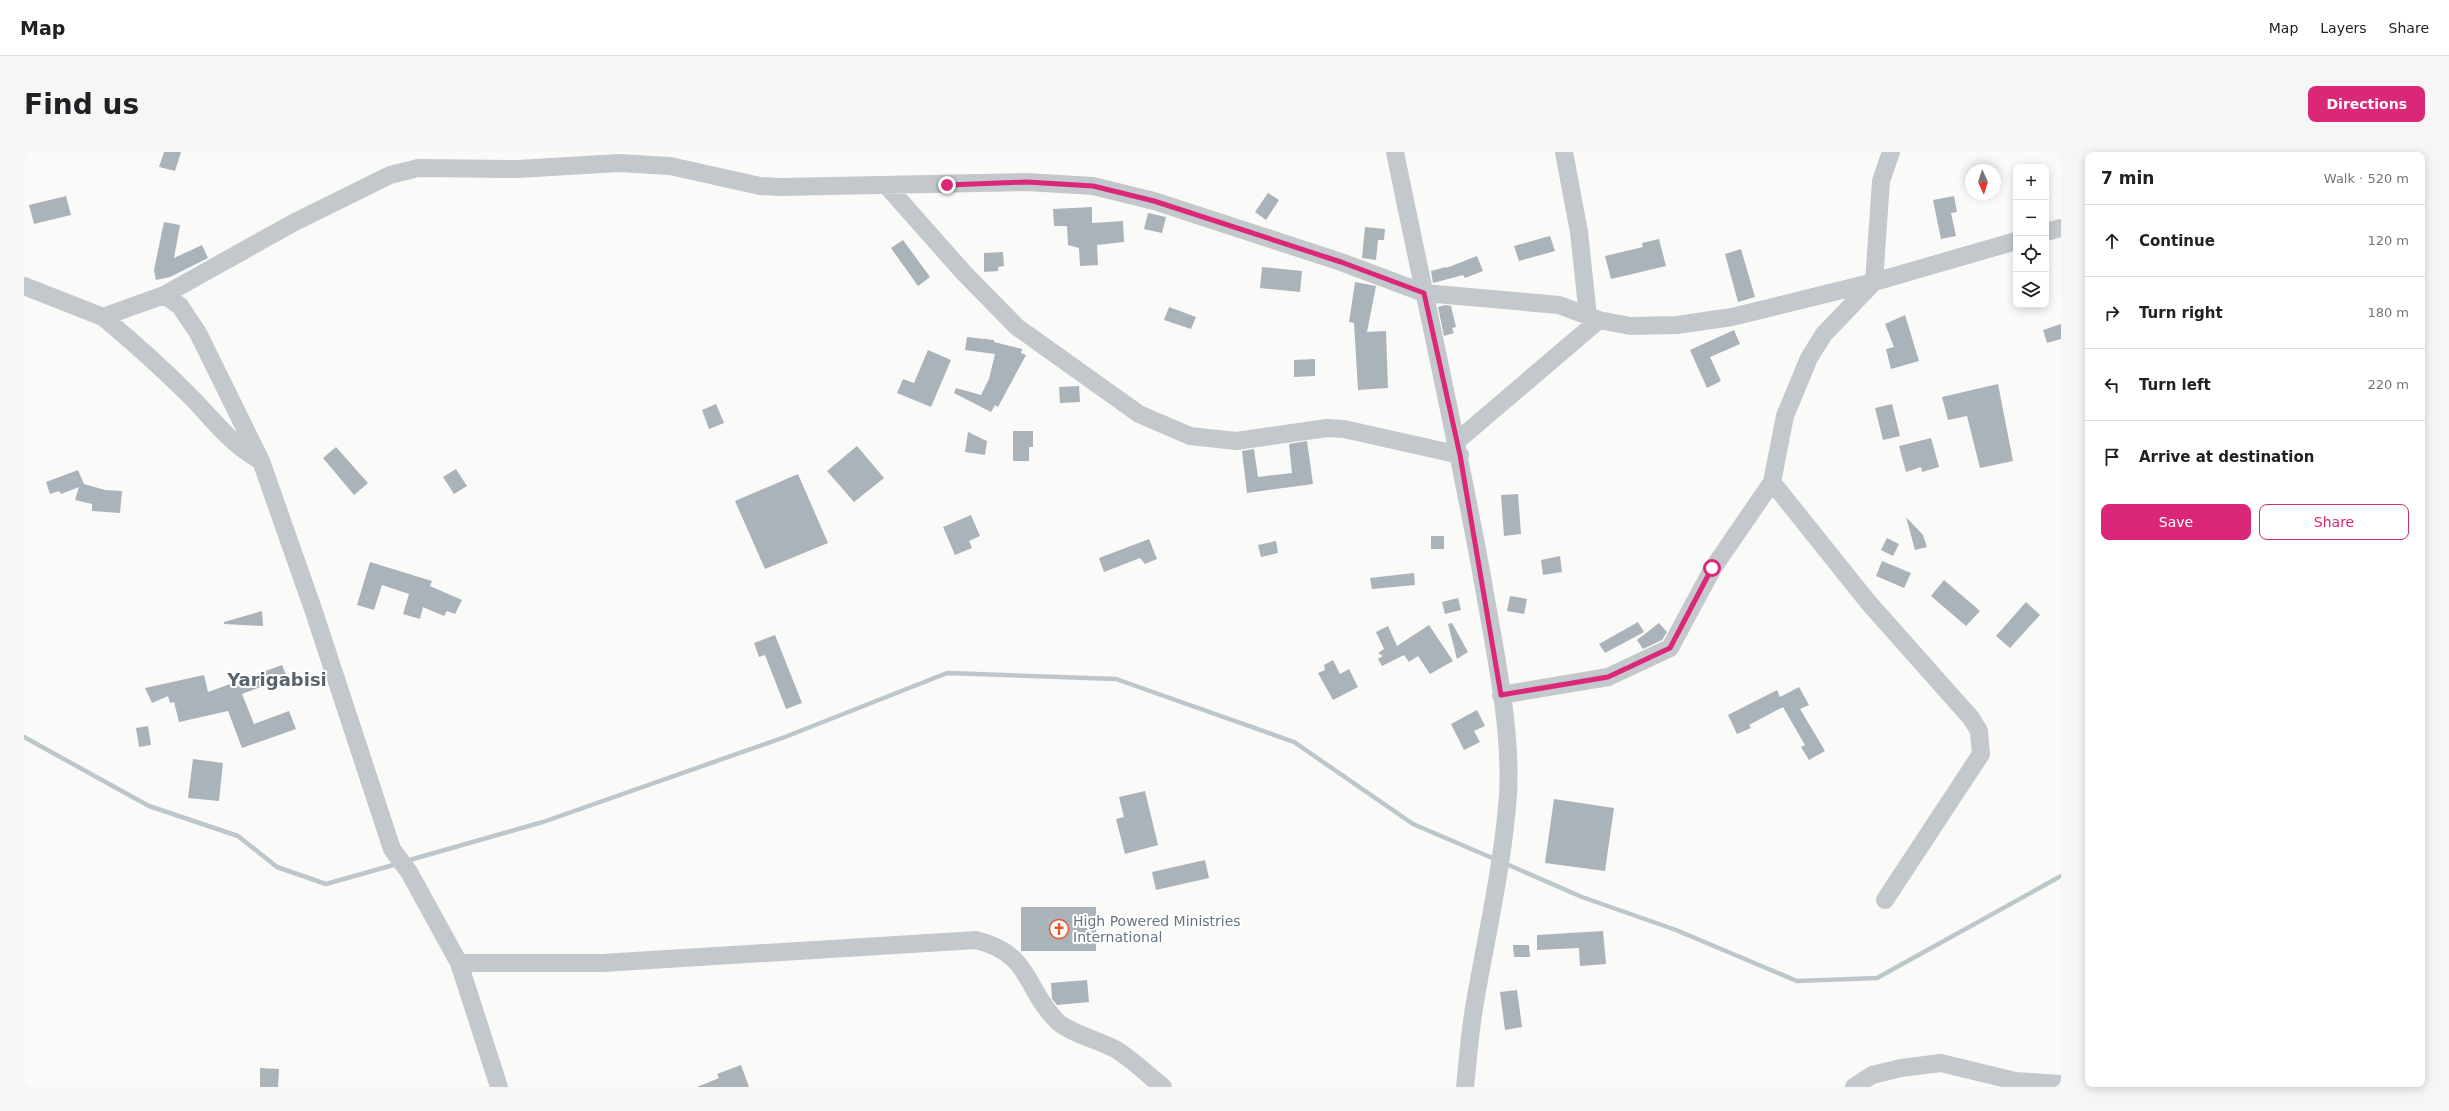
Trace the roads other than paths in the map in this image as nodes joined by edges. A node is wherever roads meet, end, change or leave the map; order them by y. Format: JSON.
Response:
{"nodes":[{"id":1,"x":1395,"y":152,"type":"edge"},
{"id":2,"x":1564,"y":152,"type":"edge"},
{"id":3,"x":1891,"y":152,"type":"edge"},
{"id":4,"x":886,"y":185,"type":"junction"},
{"id":5,"x":2061,"y":228,"type":"edge"},
{"id":6,"x":2049,"y":231,"type":"edge"},
{"id":7,"x":2013,"y":242,"type":"edge"},
{"id":8,"x":1874,"y":282,"type":"junction"},
{"id":9,"x":24,"y":286,"type":"edge"},
{"id":10,"x":1424,"y":293,"type":"junction"},
{"id":11,"x":164,"y":295,"type":"junction"},
{"id":12,"x":103,"y":317,"type":"junction"},
{"id":13,"x":1594,"y":318,"type":"junction"},
{"id":14,"x":1459,"y":448,"type":"junction"},
{"id":15,"x":260,"y":461,"type":"junction"},
{"id":16,"x":1772,"y":482,"type":"junction"},
{"id":17,"x":1501,"y":695,"type":"junction"},
{"id":18,"x":1885,"y":900,"type":"dead end"},
{"id":19,"x":459,"y":963,"type":"junction"},
{"id":20,"x":2061,"y":1084,"type":"edge"},
{"id":21,"x":499,"y":1087,"type":"edge"},
{"id":22,"x":1163,"y":1087,"type":"edge"},
{"id":23,"x":1464,"y":1087,"type":"edge"},
{"id":24,"x":1854,"y":1087,"type":"edge"}],
"edges":[{"from":1,"to":10,"type":"street"},
{"from":2,"to":13,"type":"street"},
{"from":3,"to":8,"type":"street"},
{"from":4,"to":10,"type":"street"},
{"from":4,"to":11,"type":"street"},
{"from":4,"to":14,"type":"street"},
{"from":5,"to":6,"type":"street"},
{"from":7,"to":8,"type":"street"},
{"from":8,"to":13,"type":"street"},
{"from":8,"to":16,"type":"street"},
{"from":9,"to":12,"type":"street"},
{"from":10,"to":13,"type":"street"},
{"from":10,"to":14,"type":"street"},
{"from":11,"to":12,"type":"street"},
{"from":11,"to":15,"type":"street"},
{"from":12,"to":15,"type":"street"},
{"from":13,"to":14,"type":"street"},
{"from":14,"to":17,"type":"street"},
{"from":15,"to":19,"type":"street"},
{"from":16,"to":17,"type":"street"},
{"from":16,"to":18,"type":"street"},
{"from":17,"to":23,"type":"street"},
{"from":19,"to":21,"type":"street"},
{"from":19,"to":22,"type":"street"},
{"from":20,"to":24,"type":"street"}]}
